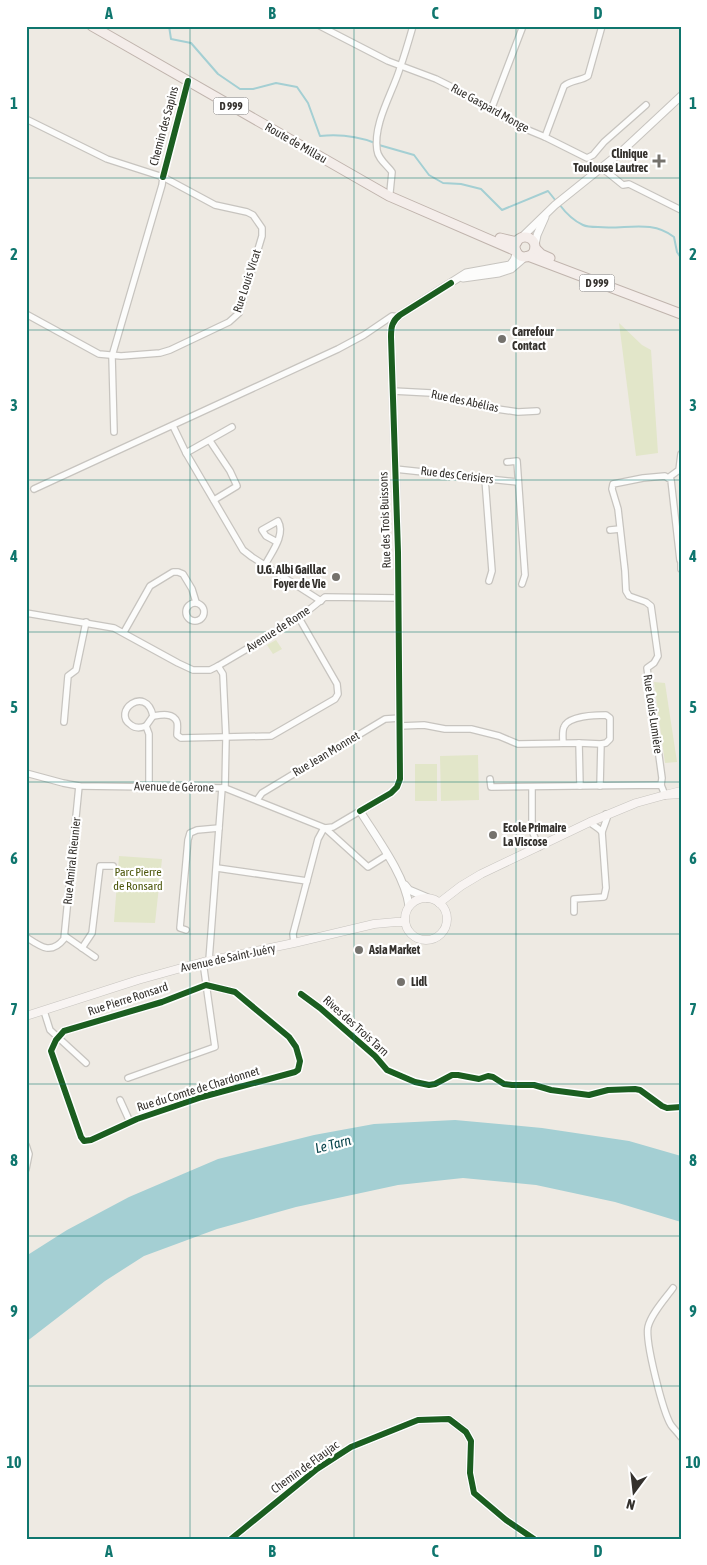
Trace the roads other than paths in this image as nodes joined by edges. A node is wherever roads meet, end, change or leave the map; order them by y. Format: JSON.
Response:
{"nodes":[{"id":1,"x":92,"y":26,"type":"edge"},
{"id":2,"x":320,"y":26,"type":"edge"},
{"id":3,"x":413,"y":26,"type":"edge"},
{"id":4,"x":523,"y":26,"type":"edge"},
{"id":5,"x":602,"y":26,"type":"edge"},
{"id":6,"x":401,"y":66,"type":"junction"},
{"id":7,"x":188,"y":81,"type":"junction"},
{"id":8,"x":681,"y":96,"type":"edge"},
{"id":9,"x":646,"y":105,"type":"dead end"},
{"id":10,"x":491,"y":110,"type":"junction"},
{"id":11,"x":26,"y":119,"type":"edge"},
{"id":12,"x":545,"y":137,"type":"junction"},
{"id":13,"x":602,"y":168,"type":"junction"},
{"id":14,"x":162,"y":177,"type":"junction"},
{"id":15,"x":371,"y":185,"type":"junction"},
{"id":16,"x":390,"y":192,"type":"junction"},
{"id":17,"x":681,"y":210,"type":"edge"},
{"id":18,"x":546,"y":213,"type":"junction"},
{"id":19,"x":518,"y":245,"type":"junction"},
{"id":20,"x":535,"y":246,"type":"junction"},
{"id":21,"x":527,"y":256,"type":"junction"},
{"id":22,"x":451,"y":283,"type":"junction"},
{"id":23,"x":667,"y":308,"type":"junction"},
{"id":24,"x":26,"y":314,"type":"edge"},
{"id":25,"x":681,"y":314,"type":"edge"},
{"id":26,"x":398,"y":317,"type":"junction"},
{"id":27,"x":379,"y":325,"type":"junction"},
{"id":28,"x":392,"y":325,"type":"junction"},
{"id":29,"x":112,"y":356,"type":"junction"},
{"id":30,"x":393,"y":391,"type":"junction"},
{"id":31,"x":537,"y":411,"type":"dead end"},
{"id":32,"x":173,"y":426,"type":"junction"},
{"id":33,"x":232,"y":427,"type":"dead end"},
{"id":34,"x":114,"y":432,"type":"dead end"},
{"id":35,"x":210,"y":441,"type":"junction"},
{"id":36,"x":186,"y":454,"type":"junction"},
{"id":37,"x":681,"y":454,"type":"edge"},
{"id":38,"x":507,"y":462,"type":"dead end"},
{"id":39,"x":395,"y":469,"type":"junction"},
{"id":40,"x":668,"y":478,"type":"junction"},
{"id":41,"x":485,"y":479,"type":"junction"},
{"id":42,"x":518,"y":482,"type":"junction"},
{"id":43,"x":34,"y":489,"type":"dead end"},
{"id":44,"x":214,"y":500,"type":"junction"},
{"id":45,"x":620,"y":529,"type":"junction"},
{"id":46,"x":610,"y":530,"type":"dead end"},
{"id":47,"x":277,"y":542,"type":"dead end"},
{"id":48,"x":680,"y":560,"type":"edge"},
{"id":49,"x":264,"y":565,"type":"junction"},
{"id":50,"x":681,"y":569,"type":"edge"},
{"id":51,"x":489,"y":581,"type":"dead end"},
{"id":52,"x":522,"y":584,"type":"dead end"},
{"id":53,"x":399,"y":598,"type":"junction"},
{"id":54,"x":321,"y":600,"type":"junction"},
{"id":55,"x":196,"y":602,"type":"dead end"},
{"id":56,"x":26,"y":613,"type":"edge"},
{"id":57,"x":299,"y":618,"type":"junction"},
{"id":58,"x":86,"y":622,"type":"junction"},
{"id":59,"x":124,"y":632,"type":"junction"},
{"id":60,"x":218,"y":666,"type":"junction"},
{"id":61,"x":153,"y":716,"type":"junction"},
{"id":62,"x":64,"y":722,"type":"dead end"},
{"id":63,"x":400,"y":722,"type":"junction"},
{"id":64,"x":146,"y":726,"type":"junction"},
{"id":65,"x":226,"y":738,"type":"junction"},
{"id":66,"x":563,"y":743,"type":"junction"},
{"id":67,"x":579,"y":743,"type":"junction"},
{"id":68,"x":600,"y":744,"type":"junction"},
{"id":69,"x":26,"y":773,"type":"edge"},
{"id":70,"x":490,"y":779,"type":"dead end"},
{"id":71,"x":661,"y":785,"type":"junction"},
{"id":72,"x":79,"y":786,"type":"junction"},
{"id":73,"x":580,"y":786,"type":"junction"},
{"id":74,"x":600,"y":786,"type":"junction"},
{"id":75,"x":149,"y":787,"type":"junction"},
{"id":76,"x":532,"y":787,"type":"junction"},
{"id":77,"x":224,"y":788,"type":"junction"},
{"id":78,"x":681,"y":792,"type":"edge"},
{"id":79,"x":665,"y":795,"type":"junction"},
{"id":80,"x":257,"y":800,"type":"junction"},
{"id":81,"x":360,"y":811,"type":"junction"},
{"id":82,"x":606,"y":814,"type":"junction"},
{"id":83,"x":590,"y":822,"type":"junction"},
{"id":84,"x":219,"y":828,"type":"junction"},
{"id":85,"x":325,"y":828,"type":"junction"},
{"id":86,"x":602,"y":832,"type":"junction"},
{"id":87,"x":539,"y":846,"type":"junction"},
{"id":88,"x":387,"y":855,"type":"junction"},
{"id":89,"x":113,"y":866,"type":"dead end"},
{"id":90,"x":217,"y":868,"type":"junction"},
{"id":91,"x":401,"y":879,"type":"junction"},
{"id":92,"x":307,"y":881,"type":"junction"},
{"id":93,"x":428,"y":898,"type":"junction"},
{"id":94,"x":439,"y":903,"type":"junction"},
{"id":95,"x":409,"y":906,"type":"junction"},
{"id":96,"x":574,"y":912,"type":"dead end"},
{"id":97,"x":405,"y":922,"type":"junction"},
{"id":98,"x":186,"y":930,"type":"dead end"},
{"id":99,"x":65,"y":936,"type":"junction"},
{"id":100,"x":26,"y":937,"type":"edge"},
{"id":101,"x":294,"y":944,"type":"junction"},
{"id":102,"x":82,"y":948,"type":"junction"},
{"id":103,"x":95,"y":957,"type":"dead end"},
{"id":104,"x":206,"y":961,"type":"junction"},
{"id":105,"x":206,"y":985,"type":"junction"},
{"id":106,"x":44,"y":1010,"type":"junction"},
{"id":107,"x":26,"y":1016,"type":"edge"},
{"id":108,"x":59,"y":1037,"type":"junction"},
{"id":109,"x":86,"y":1063,"type":"dead end"},
{"id":110,"x":128,"y":1078,"type":"dead end"},
{"id":111,"x":120,"y":1100,"type":"dead end"},
{"id":112,"x":130,"y":1122,"type":"junction"},
{"id":113,"x":26,"y":1145,"type":"edge"},
{"id":114,"x":26,"y":1169,"type":"edge"},
{"id":115,"x":673,"y":1288,"type":"dead end"},
{"id":116,"x":681,"y":1437,"type":"edge"},
{"id":117,"x":231,"y":1539,"type":"edge"},
{"id":118,"x":534,"y":1539,"type":"edge"}],
"edges":[{"from":1,"to":7,"type":"main road","name":"Route de Millau","number":"D 999"},
{"from":2,"to":6,"type":"street","name":"Rue Gaspard Monge"},
{"from":3,"to":6,"type":"street"},
{"from":4,"to":10,"type":"street"},
{"from":5,"to":12,"type":"street"},
{"from":6,"to":10,"type":"street","name":"Rue Gaspard Monge"},
{"from":6,"to":16,"type":"street"},
{"from":7,"to":14,"type":"street","name":"Chemin des Sapins"},
{"from":7,"to":15,"type":"main road","name":"Route de Millau","number":"D 999"},
{"from":8,"to":13,"type":"street"},
{"from":9,"to":12,"type":"street","name":"Rue Gaspard Monge"},
{"from":10,"to":12,"type":"street","name":"Rue Gaspard Monge"},
{"from":11,"to":14,"type":"street"},
{"from":13,"to":17,"type":"street"},
{"from":13,"to":18,"type":"street"},
{"from":14,"to":29,"type":"street","name":"Chemin des Sapins"},
{"from":14,"to":29,"type":"street","name":"Rue Louis Vicat"},
{"from":15,"to":16,"type":"main road","name":"Route de Millau","number":"D 999"},
{"from":15,"to":19,"type":"main road","name":"Route de Millau","number":"D 999"},
{"from":16,"to":19,"type":"main road","name":"Route de Millau","number":"D 999"},
{"from":18,"to":19,"type":"street"},
{"from":18,"to":20,"type":"street"},
{"from":19,"to":20,"type":"main road"},
{"from":19,"to":21,"type":"main road"},
{"from":19,"to":22,"type":"street"},
{"from":20,"to":21,"type":"main road"},
{"from":20,"to":23,"type":"main road","number":"D 999"},
{"from":21,"to":22,"type":"street"},
{"from":21,"to":23,"type":"main road","number":"D 999"},
{"from":22,"to":26,"type":"street"},
{"from":23,"to":25,"type":"main road","number":"D 999"},
{"from":24,"to":29,"type":"street"},
{"from":26,"to":27,"type":"street"},
{"from":26,"to":28,"type":"street"},
{"from":27,"to":28,"type":"street"},
{"from":27,"to":32,"type":"street"},
{"from":28,"to":30,"type":"street","name":"Rue des Trois Buissons"},
{"from":29,"to":34,"type":"street","name":"Chemin des Sapins"},
{"from":30,"to":31,"type":"street","name":"Rue des Abélias"},
{"from":30,"to":39,"type":"street","name":"Rue des Trois Buissons"},
{"from":32,"to":36,"type":"street"},
{"from":32,"to":43,"type":"street"},
{"from":33,"to":35,"type":"street"},
{"from":35,"to":36,"type":"street"},
{"from":35,"to":44,"type":"street"},
{"from":36,"to":44,"type":"street"},
{"from":37,"to":40,"type":"street"},
{"from":38,"to":42,"type":"street","name":"Rue des Cerisiers"},
{"from":39,"to":41,"type":"street","name":"Rue des Cerisiers"},
{"from":39,"to":53,"type":"street","name":"Rue des Trois Buissons"},
{"from":40,"to":45,"type":"street","name":"Rue Louis Lumière"},
{"from":40,"to":48,"type":"street"},
{"from":41,"to":42,"type":"street","name":"Rue des Cerisiers"},
{"from":41,"to":51,"type":"street"},
{"from":42,"to":52,"type":"street","name":"Rue des Cerisiers"},
{"from":44,"to":49,"type":"street"},
{"from":45,"to":46,"type":"street"},
{"from":45,"to":71,"type":"street","name":"Rue Louis Lumière"},
{"from":47,"to":49,"type":"street"},
{"from":48,"to":50,"type":"street"},
{"from":49,"to":54,"type":"street"},
{"from":53,"to":54,"type":"street","name":"Avenue de Rome"},
{"from":53,"to":63,"type":"street","name":"Rue des Trois Buissons"},
{"from":54,"to":57,"type":"street","name":"Avenue de Rome"},
{"from":55,"to":59,"type":"street"},
{"from":56,"to":58,"type":"street"},
{"from":57,"to":60,"type":"street","name":"Avenue de Rome"},
{"from":57,"to":65,"type":"street"},
{"from":58,"to":59,"type":"street"},
{"from":58,"to":62,"type":"street"},
{"from":59,"to":60,"type":"street"},
{"from":60,"to":65,"type":"street"},
{"from":61,"to":64,"type":"street"},
{"from":61,"to":64,"type":"street"},
{"from":61,"to":65,"type":"street"},
{"from":63,"to":66,"type":"street","name":"Rue Jean Monnet"},
{"from":63,"to":80,"type":"street","name":"Rue Jean Monnet"},
{"from":63,"to":81,"type":"street","name":"Rue des Trois Buissons"},
{"from":64,"to":75,"type":"street"},
{"from":65,"to":77,"type":"street"},
{"from":66,"to":67,"type":"street","name":"Rue Jean Monnet"},
{"from":66,"to":68,"type":"street"},
{"from":67,"to":68,"type":"street","name":"Rue Jean Monnet"},
{"from":67,"to":73,"type":"street"},
{"from":68,"to":74,"type":"street"},
{"from":69,"to":72,"type":"street","name":"Avenue de Gérone"},
{"from":70,"to":76,"type":"street"},
{"from":71,"to":74,"type":"street"},
{"from":71,"to":79,"type":"street","name":"Rue Louis Lumière"},
{"from":72,"to":75,"type":"street","name":"Avenue de Gérone"},
{"from":72,"to":99,"type":"street","name":"Rue Amiral Rieunier"},
{"from":73,"to":74,"type":"street"},
{"from":73,"to":76,"type":"street"},
{"from":75,"to":77,"type":"street","name":"Avenue de Gérone"},
{"from":76,"to":87,"type":"street"},
{"from":77,"to":80,"type":"street","name":"Avenue de Gérone"},
{"from":77,"to":84,"type":"street"},
{"from":78,"to":79,"type":"main road"},
{"from":79,"to":82,"type":"main road"},
{"from":80,"to":85,"type":"street","name":"Avenue de Gérone"},
{"from":81,"to":85,"type":"street"},
{"from":81,"to":88,"type":"street"},
{"from":82,"to":83,"type":"main road"},
{"from":82,"to":86,"type":"street"},
{"from":83,"to":86,"type":"street"},
{"from":83,"to":87,"type":"main road"},
{"from":84,"to":90,"type":"street"},
{"from":84,"to":98,"type":"street"},
{"from":85,"to":88,"type":"street","name":"Avenue de Gérone"},
{"from":85,"to":92,"type":"street"},
{"from":86,"to":96,"type":"street"},
{"from":87,"to":94,"type":"main road"},
{"from":88,"to":91,"type":"street"},
{"from":89,"to":102,"type":"street"},
{"from":90,"to":92,"type":"street"},
{"from":90,"to":104,"type":"street"},
{"from":91,"to":93,"type":"street"},
{"from":91,"to":95,"type":"street"},
{"from":92,"to":101,"type":"street"},
{"from":93,"to":94,"type":"main road"},
{"from":93,"to":95,"type":"main road"},
{"from":94,"to":97,"type":"main road"},
{"from":95,"to":97,"type":"main road"},
{"from":97,"to":101,"type":"main road","name":"Avenue de Saint-Juéry"},
{"from":99,"to":100,"type":"street"},
{"from":99,"to":102,"type":"street"},
{"from":101,"to":104,"type":"main road","name":"Avenue de Saint-Juéry"},
{"from":102,"to":103,"type":"street"},
{"from":104,"to":105,"type":"street"},
{"from":104,"to":106,"type":"main road","name":"Avenue de Saint-Juéry"},
{"from":105,"to":108,"type":"street","name":"Rue Pierre Ronsard"},
{"from":105,"to":110,"type":"street"},
{"from":105,"to":112,"type":"street","name":"Rue du Comte de Chardonnet"},
{"from":106,"to":107,"type":"main road","name":"Avenue de Saint-Juéry"},
{"from":106,"to":108,"type":"street"},
{"from":108,"to":109,"type":"street"},
{"from":108,"to":112,"type":"street","name":"Rue du Comte de Chardonnet"},
{"from":111,"to":112,"type":"street","name":"Rue du Comte de Chardonnet"},
{"from":113,"to":114,"type":"street"},
{"from":115,"to":116,"type":"street"},
{"from":117,"to":118,"type":"street","name":"Chemin de Flaujac"}]}
